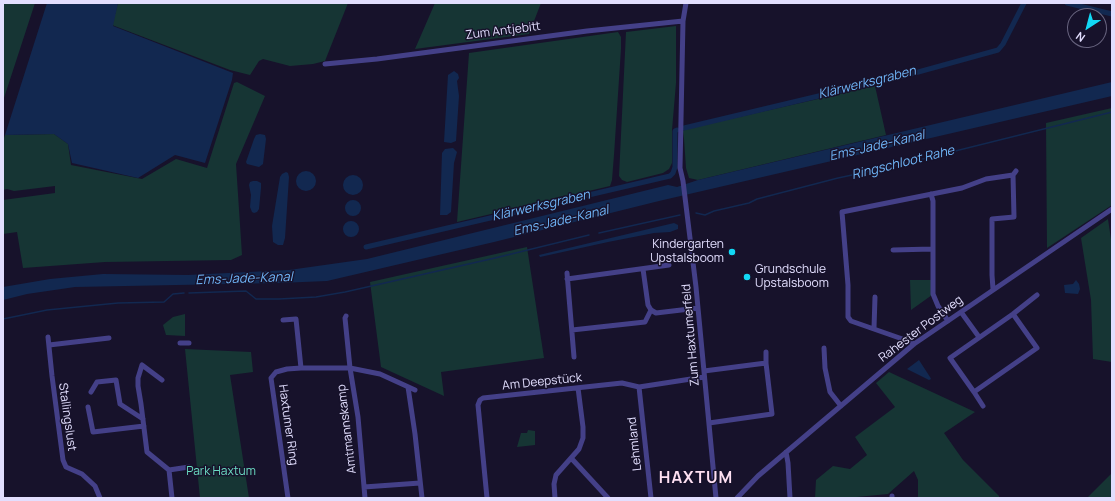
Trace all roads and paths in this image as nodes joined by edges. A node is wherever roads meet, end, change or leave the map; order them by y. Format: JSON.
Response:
{"nodes":[{"id":1,"x":686,"y":3,"type":"edge"},
{"id":2,"x":683,"y":21,"type":"junction"},
{"id":3,"x":325,"y":64,"type":"dead end"},
{"id":4,"x":931,"y":194,"type":"junction"},
{"id":5,"x":1112,"y":209,"type":"edge"},
{"id":6,"x":932,"y":249,"type":"junction"},
{"id":7,"x":893,"y":250,"type":"dead end"},
{"id":8,"x":669,"y":266,"type":"dead end"},
{"id":9,"x":642,"y":269,"type":"junction"},
{"id":10,"x":993,"y":289,"type":"junction"},
{"id":11,"x":1037,"y":294,"type":"dead end"},
{"id":12,"x":875,"y":297,"type":"dead end"},
{"id":13,"x":698,"y":308,"type":"junction"},
{"id":14,"x":651,"y":310,"type":"junction"},
{"id":15,"x":961,"y":312,"type":"junction"},
{"id":16,"x":1013,"y":314,"type":"junction"},
{"id":17,"x":346,"y":316,"type":"dead end"},
{"id":18,"x":283,"y":320,"type":"dead end"},
{"id":19,"x":948,"y":321,"type":"junction"},
{"id":20,"x":874,"y":328,"type":"junction"},
{"id":21,"x":572,"y":330,"type":"junction"},
{"id":22,"x":979,"y":337,"type":"junction"},
{"id":23,"x":48,"y":338,"type":"dead end"},
{"id":24,"x":109,"y":338,"type":"dead end"},
{"id":25,"x":180,"y":343,"type":"dead end"},
{"id":26,"x":189,"y":343,"type":"dead end"},
{"id":27,"x":914,"y":344,"type":"junction"},
{"id":28,"x":49,"y":345,"type":"junction"},
{"id":29,"x":824,"y":348,"type":"dead end"},
{"id":30,"x":766,"y":352,"type":"dead end"},
{"id":31,"x":574,"y":357,"type":"dead end"},
{"id":32,"x":766,"y":363,"type":"junction"},
{"id":33,"x":301,"y":368,"type":"junction"},
{"id":34,"x":350,"y":368,"type":"junction"},
{"id":35,"x":704,"y":371,"type":"junction"},
{"id":36,"x":704,"y":377,"type":"junction"},
{"id":37,"x":162,"y":380,"type":"dead end"},
{"id":38,"x":408,"y":387,"type":"junction"},
{"id":39,"x":639,"y":387,"type":"junction"},
{"id":40,"x":578,"y":388,"type":"junction"},
{"id":41,"x":415,"y":390,"type":"dead end"},
{"id":42,"x":90,"y":392,"type":"dead end"},
{"id":43,"x":974,"y":392,"type":"junction"},
{"id":44,"x":841,"y":406,"type":"junction"},
{"id":45,"x":984,"y":406,"type":"dead end"},
{"id":46,"x":88,"y":407,"type":"dead end"},
{"id":47,"x":143,"y":419,"type":"junction"},
{"id":48,"x":709,"y":423,"type":"junction"},
{"id":49,"x":144,"y":426,"type":"junction"},
{"id":50,"x":786,"y":452,"type":"junction"},
{"id":51,"x":572,"y":459,"type":"junction"},
{"id":52,"x":189,"y":467,"type":"dead end"},
{"id":53,"x":169,"y":470,"type":"junction"},
{"id":54,"x":420,"y":483,"type":"junction"},
{"id":55,"x":364,"y":487,"type":"junction"},
{"id":56,"x":100,"y":498,"type":"edge"},
{"id":57,"x":172,"y":498,"type":"edge"},
{"id":58,"x":288,"y":498,"type":"edge"},
{"id":59,"x":365,"y":498,"type":"edge"},
{"id":60,"x":422,"y":498,"type":"edge"},
{"id":61,"x":487,"y":498,"type":"edge"},
{"id":62,"x":555,"y":498,"type":"edge"},
{"id":63,"x":608,"y":498,"type":"edge"},
{"id":64,"x":651,"y":498,"type":"edge"},
{"id":65,"x":716,"y":498,"type":"edge"},
{"id":66,"x":738,"y":498,"type":"edge"},
{"id":67,"x":790,"y":498,"type":"edge"}],
"edges":[{"from":1,"to":2,"type":"street","name":"Zum Haxtumerfeld"},
{"from":2,"to":3,"type":"street","name":"Zum Antjebitt"},
{"from":2,"to":13,"type":"street","name":"Zum Haxtumerfeld"},
{"from":4,"to":6,"type":"street"},
{"from":4,"to":10,"type":"street"},
{"from":4,"to":20,"type":"street"},
{"from":5,"to":10,"type":"street","name":"Rahester Postweg"},
{"from":6,"to":7,"type":"street"},
{"from":6,"to":19,"type":"street"},
{"from":8,"to":9,"type":"street"},
{"from":9,"to":14,"type":"street"},
{"from":9,"to":21,"type":"street"},
{"from":10,"to":15,"type":"street","name":"Rahester Postweg"},
{"from":11,"to":16,"type":"street"},
{"from":12,"to":20,"type":"street"},
{"from":13,"to":14,"type":"street"},
{"from":13,"to":35,"type":"street","name":"Zum Haxtumerfeld"},
{"from":14,"to":21,"type":"street"},
{"from":15,"to":19,"type":"street","name":"Rahester Postweg"},
{"from":15,"to":22,"type":"street"},
{"from":16,"to":22,"type":"street"},
{"from":16,"to":43,"type":"street"},
{"from":17,"to":34,"type":"street","name":"Amtmannskamp"},
{"from":18,"to":33,"type":"street"},
{"from":19,"to":27,"type":"street","name":"Rahester Postweg"},
{"from":20,"to":27,"type":"street"},
{"from":21,"to":31,"type":"street"},
{"from":22,"to":43,"type":"street"},
{"from":23,"to":28,"type":"street","name":"Stallingslust"},
{"from":24,"to":28,"type":"street"},
{"from":25,"to":26,"type":"street"},
{"from":27,"to":44,"type":"street","name":"Rahester Postweg"},
{"from":28,"to":56,"type":"street","name":"Stallingslust"},
{"from":29,"to":44,"type":"street"},
{"from":30,"to":32,"type":"street"},
{"from":32,"to":35,"type":"street"},
{"from":32,"to":48,"type":"street"},
{"from":33,"to":34,"type":"street","name":"Haxtumer Ring"},
{"from":33,"to":58,"type":"street","name":"Haxtumer Ring"},
{"from":34,"to":38,"type":"street","name":"Haxtumer Ring"},
{"from":34,"to":55,"type":"street","name":"Amtmannskamp"},
{"from":35,"to":36,"type":"street","name":"Zum Haxtumerfeld"},
{"from":36,"to":39,"type":"street","name":"Am Deepstück"},
{"from":36,"to":48,"type":"street","name":"Zum Haxtumerfeld"},
{"from":37,"to":47,"type":"street"},
{"from":38,"to":41,"type":"street","name":"Haxtumer Ring"},
{"from":38,"to":54,"type":"street"},
{"from":39,"to":40,"type":"street","name":"Am Deepstück"},
{"from":39,"to":64,"type":"street","name":"Lehmland"},
{"from":40,"to":51,"type":"street"},
{"from":40,"to":61,"type":"street","name":"Am Deepstück"},
{"from":42,"to":47,"type":"street"},
{"from":43,"to":45,"type":"street"},
{"from":44,"to":50,"type":"street","name":"Rahester Postweg"},
{"from":46,"to":49,"type":"street"},
{"from":47,"to":49,"type":"street"},
{"from":48,"to":65,"type":"street","name":"Zum Haxtumerfeld"},
{"from":49,"to":53,"type":"street"},
{"from":50,"to":66,"type":"street","name":"Rahester Postweg"},
{"from":50,"to":67,"type":"street"},
{"from":51,"to":62,"type":"street"},
{"from":51,"to":63,"type":"street"},
{"from":52,"to":53,"type":"street"},
{"from":53,"to":57,"type":"street"},
{"from":54,"to":55,"type":"street","name":"Amtmannskamp"},
{"from":54,"to":60,"type":"street"},
{"from":55,"to":59,"type":"street","name":"Amtmannskamp"}]}
